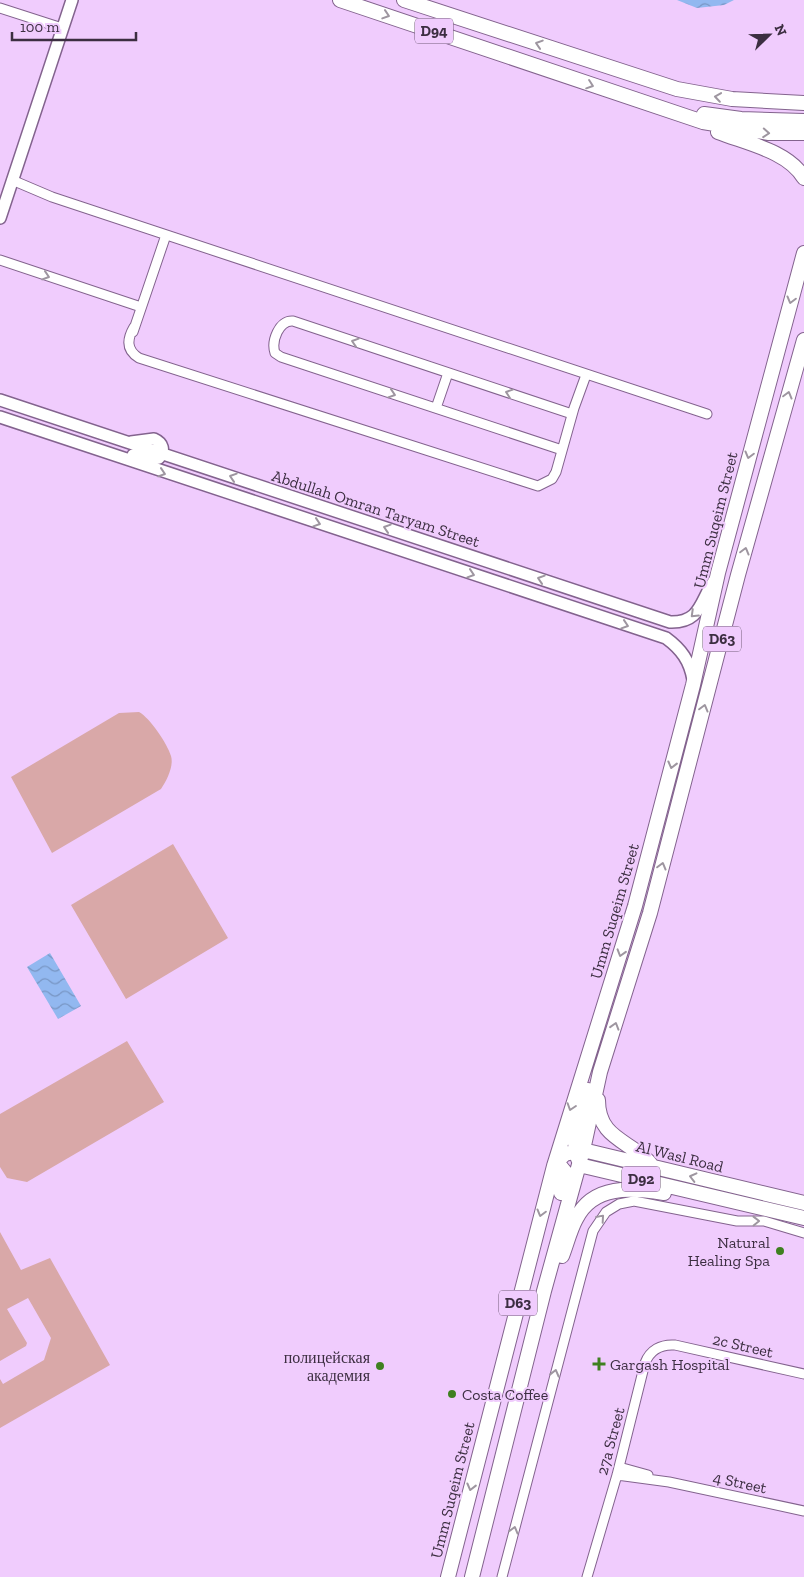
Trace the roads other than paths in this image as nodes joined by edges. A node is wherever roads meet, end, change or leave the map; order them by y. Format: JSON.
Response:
{"nodes":[{"id":1,"x":72,"y":0,"type":"edge"},
{"id":2,"x":340,"y":0,"type":"edge"},
{"id":3,"x":404,"y":0,"type":"edge"},
{"id":4,"x":427,"y":7,"type":"junction"},
{"id":5,"x":0,"y":8,"type":"edge"},
{"id":6,"x":62,"y":28,"type":"junction"},
{"id":7,"x":451,"y":38,"type":"junction"},
{"id":8,"x":635,"y":100,"type":"junction"},
{"id":9,"x":801,"y":102,"type":"edge"},
{"id":10,"x":804,"y":121,"type":"edge"},
{"id":11,"x":804,"y":133,"type":"edge"},
{"id":12,"x":804,"y":178,"type":"edge"},
{"id":13,"x":11,"y":184,"type":"junction"},
{"id":14,"x":0,"y":218,"type":"edge"},
{"id":15,"x":163,"y":234,"type":"junction"},
{"id":16,"x":804,"y":253,"type":"edge"},
{"id":17,"x":0,"y":260,"type":"edge"},
{"id":18,"x":141,"y":307,"type":"junction"},
{"id":19,"x":804,"y":340,"type":"edge"},
{"id":20,"x":448,"y":373,"type":"junction"},
{"id":21,"x":583,"y":373,"type":"junction"},
{"id":22,"x":0,"y":400,"type":"edge"},
{"id":23,"x":436,"y":408,"type":"junction"},
{"id":24,"x":573,"y":411,"type":"junction"},
{"id":25,"x":707,"y":414,"type":"dead end"},
{"id":26,"x":0,"y":417,"type":"edge"},
{"id":27,"x":47,"y":433,"type":"junction"},
{"id":28,"x":562,"y":450,"type":"junction"},
{"id":29,"x":162,"y":454,"type":"junction"},
{"id":30,"x":718,"y":573,"type":"junction"},
{"id":31,"x":693,"y":685,"type":"junction"},
{"id":32,"x":599,"y":1024,"type":"junction"},
{"id":33,"x":600,"y":1072,"type":"junction"},
{"id":34,"x":579,"y":1145,"type":"junction"},
{"id":35,"x":579,"y":1164,"type":"junction"},
{"id":36,"x":554,"y":1166,"type":"junction"},
{"id":37,"x":653,"y":1167,"type":"junction"},
{"id":38,"x":704,"y":1194,"type":"junction"},
{"id":39,"x":804,"y":1203,"type":"edge"},
{"id":40,"x":804,"y":1218,"type":"edge"},
{"id":41,"x":804,"y":1233,"type":"edge"},
{"id":42,"x":549,"y":1274,"type":"junction"},
{"id":43,"x":544,"y":1291,"type":"junction"},
{"id":44,"x":675,"y":1345,"type":"joint"},
{"id":45,"x":804,"y":1374,"type":"edge"},
{"id":46,"x":618,"y":1471,"type":"junction"},
{"id":47,"x":804,"y":1511,"type":"edge"},
{"id":48,"x":592,"y":1564,"type":"junction"},
{"id":49,"x":502,"y":1576,"type":"edge"},
{"id":50,"x":448,"y":1577,"type":"edge"},
{"id":51,"x":472,"y":1577,"type":"edge"},
{"id":52,"x":586,"y":1577,"type":"edge"},
{"id":53,"x":591,"y":1577,"type":"edge"}],
"edges":[{"from":1,"to":6,"type":"street"},
{"from":2,"to":7,"type":"main road","number":"D94","one_way":true},
{"from":3,"to":4,"type":"main road","number":"D94"},
{"from":4,"to":7,"type":"main road"},
{"from":9,"to":4,"type":"main road","number":"D94","one_way":true},
{"from":5,"to":6,"type":"street"},
{"from":6,"to":13,"type":"street"},
{"from":7,"to":8,"type":"main road","number":"D94","one_way":true},
{"from":8,"to":10,"type":"main road"},
{"from":8,"to":11,"type":"main road","number":"D94","one_way":true},
{"from":8,"to":12,"type":"main road"},
{"from":13,"to":14,"type":"street"},
{"from":13,"to":15,"type":"street"},
{"from":15,"to":18,"type":"street"},
{"from":15,"to":21,"type":"street"},
{"from":16,"to":30,"type":"main road","name":"Umm Suqeim Street","number":"D63","one_way":true},
{"from":17,"to":18,"type":"street","one_way":true},
{"from":18,"to":28,"type":"street"},
{"from":33,"to":19,"type":"main road","name":"Umm Suqeim Street","number":"D63","one_way":true},
{"from":20,"to":23,"type":"street"},
{"from":20,"to":23,"type":"street","one_way":true},
{"from":24,"to":20,"type":"street","one_way":true},
{"from":21,"to":24,"type":"street"},
{"from":21,"to":25,"type":"street"},
{"from":22,"to":29,"type":"street","name":"Abdullah Omran Taryam Street"},
{"from":23,"to":28,"type":"street"},
{"from":24,"to":28,"type":"street"},
{"from":26,"to":27,"type":"street","name":"Abdullah Omran Taryam Street"},
{"from":27,"to":29,"type":"street"},
{"from":27,"to":31,"type":"street","name":"Abdullah Omran Taryam Street","one_way":true},
{"from":30,"to":29,"type":"street","name":"Abdullah Omran Taryam Street","one_way":true},
{"from":30,"to":31,"type":"main road","name":"Umm Suqeim Street","number":"D63"},
{"from":31,"to":32,"type":"main road","name":"Umm Suqeim Street","number":"D63","one_way":true},
{"from":32,"to":34,"type":"main road"},
{"from":32,"to":36,"type":"main road","name":"Umm Suqeim Street","number":"D63","one_way":true},
{"from":33,"to":34,"type":"main road","name":"Umm Suqeim Street","number":"D63"},
{"from":33,"to":37,"type":"main road"},
{"from":34,"to":35,"type":"main road","name":"Umm Suqeim Street","number":"D63"},
{"from":34,"to":36,"type":"main road"},
{"from":34,"to":37,"type":"main road","name":"Al Wasl Road","number":"D92"},
{"from":35,"to":38,"type":"main road","name":"Al Wasl Road","number":"D92"},
{"from":35,"to":42,"type":"main road","name":"Umm Suqeim Street","number":"D63"},
{"from":36,"to":43,"type":"main road"},
{"from":36,"to":50,"type":"main road","name":"Umm Suqeim Street","number":"D63","one_way":true},
{"from":39,"to":37,"type":"main road","name":"Al Wasl Road","number":"D92","one_way":true},
{"from":38,"to":40,"type":"main road","name":"Al Wasl Road","number":"D92"},
{"from":38,"to":42,"type":"main road"},
{"from":49,"to":41,"type":"street","one_way":true},
{"from":42,"to":43,"type":"main road","name":"Umm Suqeim Street","number":"D63"},
{"from":43,"to":51,"type":"main road","name":"Umm Suqeim Street","number":"D63"},
{"from":44,"to":45,"type":"street","name":"2c Street"},
{"from":44,"to":46,"type":"street","name":"27a Street"},
{"from":46,"to":47,"type":"street","name":"4 Street"},
{"from":46,"to":48,"type":"street","name":"27a Street"},
{"from":48,"to":52,"type":"street","name":"27a Street"},
{"from":48,"to":53,"type":"street","name":"27a Street"}]}
